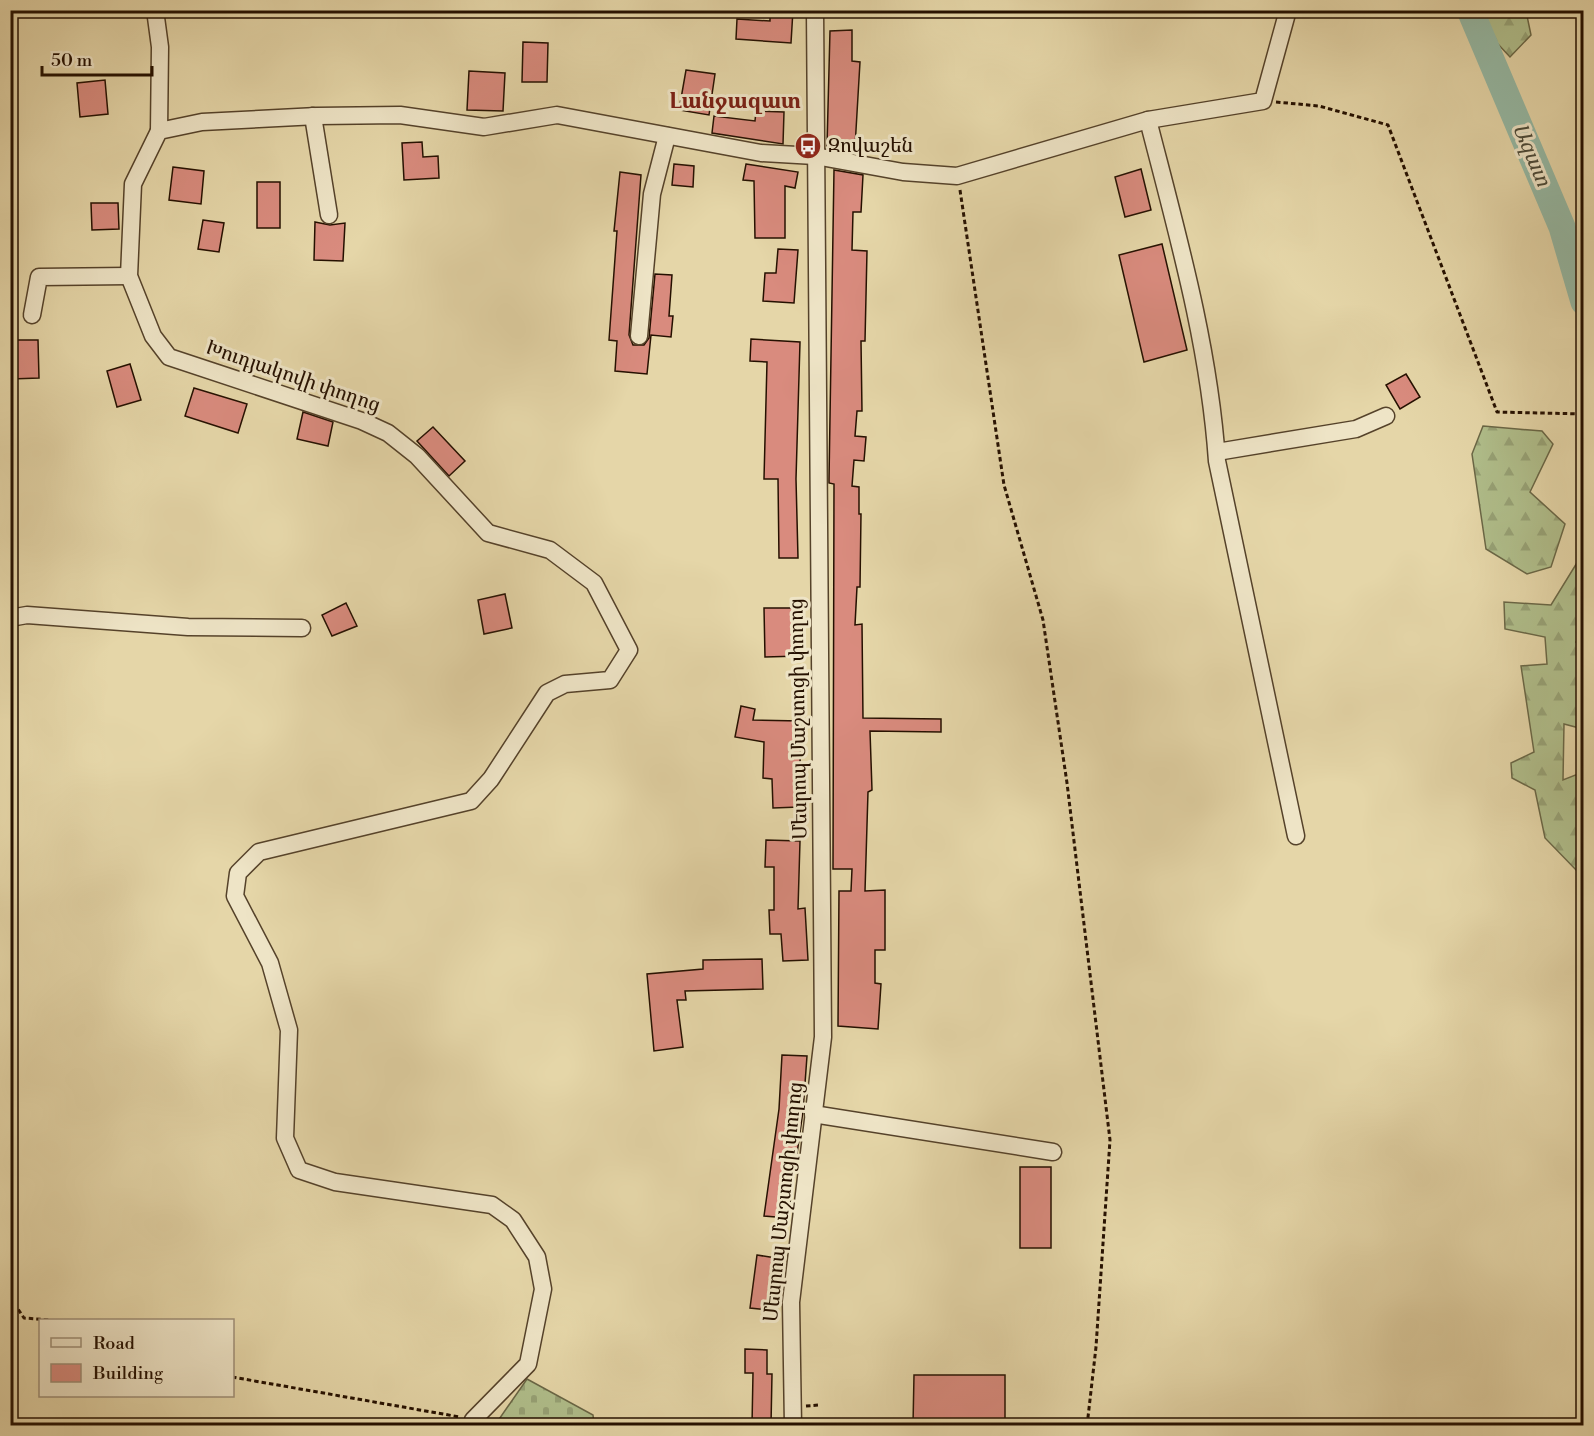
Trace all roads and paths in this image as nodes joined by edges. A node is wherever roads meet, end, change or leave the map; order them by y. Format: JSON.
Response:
{"nodes":[{"id":1,"x":155,"y":10,"type":"edge"},
{"id":2,"x":815,"y":10,"type":"edge"},
{"id":3,"x":1288,"y":10,"type":"edge"},
{"id":4,"x":1263,"y":101,"type":"junction"},
{"id":5,"x":313,"y":116,"type":"junction"},
{"id":6,"x":1148,"y":120,"type":"junction"},
{"id":7,"x":159,"y":131,"type":"junction"},
{"id":8,"x":667,"y":136,"type":"junction"},
{"id":9,"x":815,"y":156,"type":"junction"},
{"id":10,"x":957,"y":176,"type":"junction"},
{"id":11,"x":329,"y":215,"type":"dead end"},
{"id":12,"x":129,"y":276,"type":"junction"},
{"id":13,"x":32,"y":315,"type":"dead end"},
{"id":14,"x":639,"y":336,"type":"dead end"},
{"id":15,"x":1584,"y":414,"type":"edge"},
{"id":16,"x":1386,"y":416,"type":"dead end"},
{"id":17,"x":1217,"y":452,"type":"junction"},
{"id":18,"x":10,"y":618,"type":"edge"},
{"id":19,"x":302,"y":628,"type":"dead end"},
{"id":20,"x":1296,"y":836,"type":"dead end"},
{"id":21,"x":813,"y":1114,"type":"junction"},
{"id":22,"x":1053,"y":1152,"type":"dead end"},
{"id":23,"x":10,"y":1297,"type":"edge"},
{"id":24,"x":39,"y":1319,"type":"edge"},
{"id":25,"x":234,"y":1377,"type":"edge"},
{"id":26,"x":474,"y":1423,"type":"edge"},
{"id":27,"x":793,"y":1425,"type":"edge"},
{"id":28,"x":1087,"y":1425,"type":"edge"}],
"edges":[{"from":1,"to":7,"type":"street"},
{"from":2,"to":9,"type":"street","name":"Մեսրոպ Մաշտոցի փողոց"},
{"from":3,"to":4,"type":"street"},
{"from":4,"to":6,"type":"street"},
{"from":4,"to":15,"type":"path"},
{"from":5,"to":7,"type":"street"},
{"from":5,"to":8,"type":"street"},
{"from":5,"to":11,"type":"street"},
{"from":6,"to":10,"type":"street"},
{"from":6,"to":17,"type":"street"},
{"from":7,"to":12,"type":"street","name":"Խուդյակովի փողոց"},
{"from":8,"to":9,"type":"street"},
{"from":8,"to":14,"type":"street"},
{"from":9,"to":10,"type":"street"},
{"from":9,"to":21,"type":"street","name":"Մեսրոպ Մաշտոցի փողոց"},
{"from":10,"to":28,"type":"path"},
{"from":12,"to":13,"type":"street"},
{"from":12,"to":26,"type":"street","name":"Խուդյակովի փողոց"},
{"from":16,"to":17,"type":"street"},
{"from":17,"to":20,"type":"street"},
{"from":18,"to":19,"type":"street"},
{"from":21,"to":22,"type":"street"},
{"from":21,"to":27,"type":"street","name":"Մեսրոպ Մաշտոցի փողոց"},
{"from":23,"to":24,"type":"path"},
{"from":25,"to":26,"type":"path"}]}
